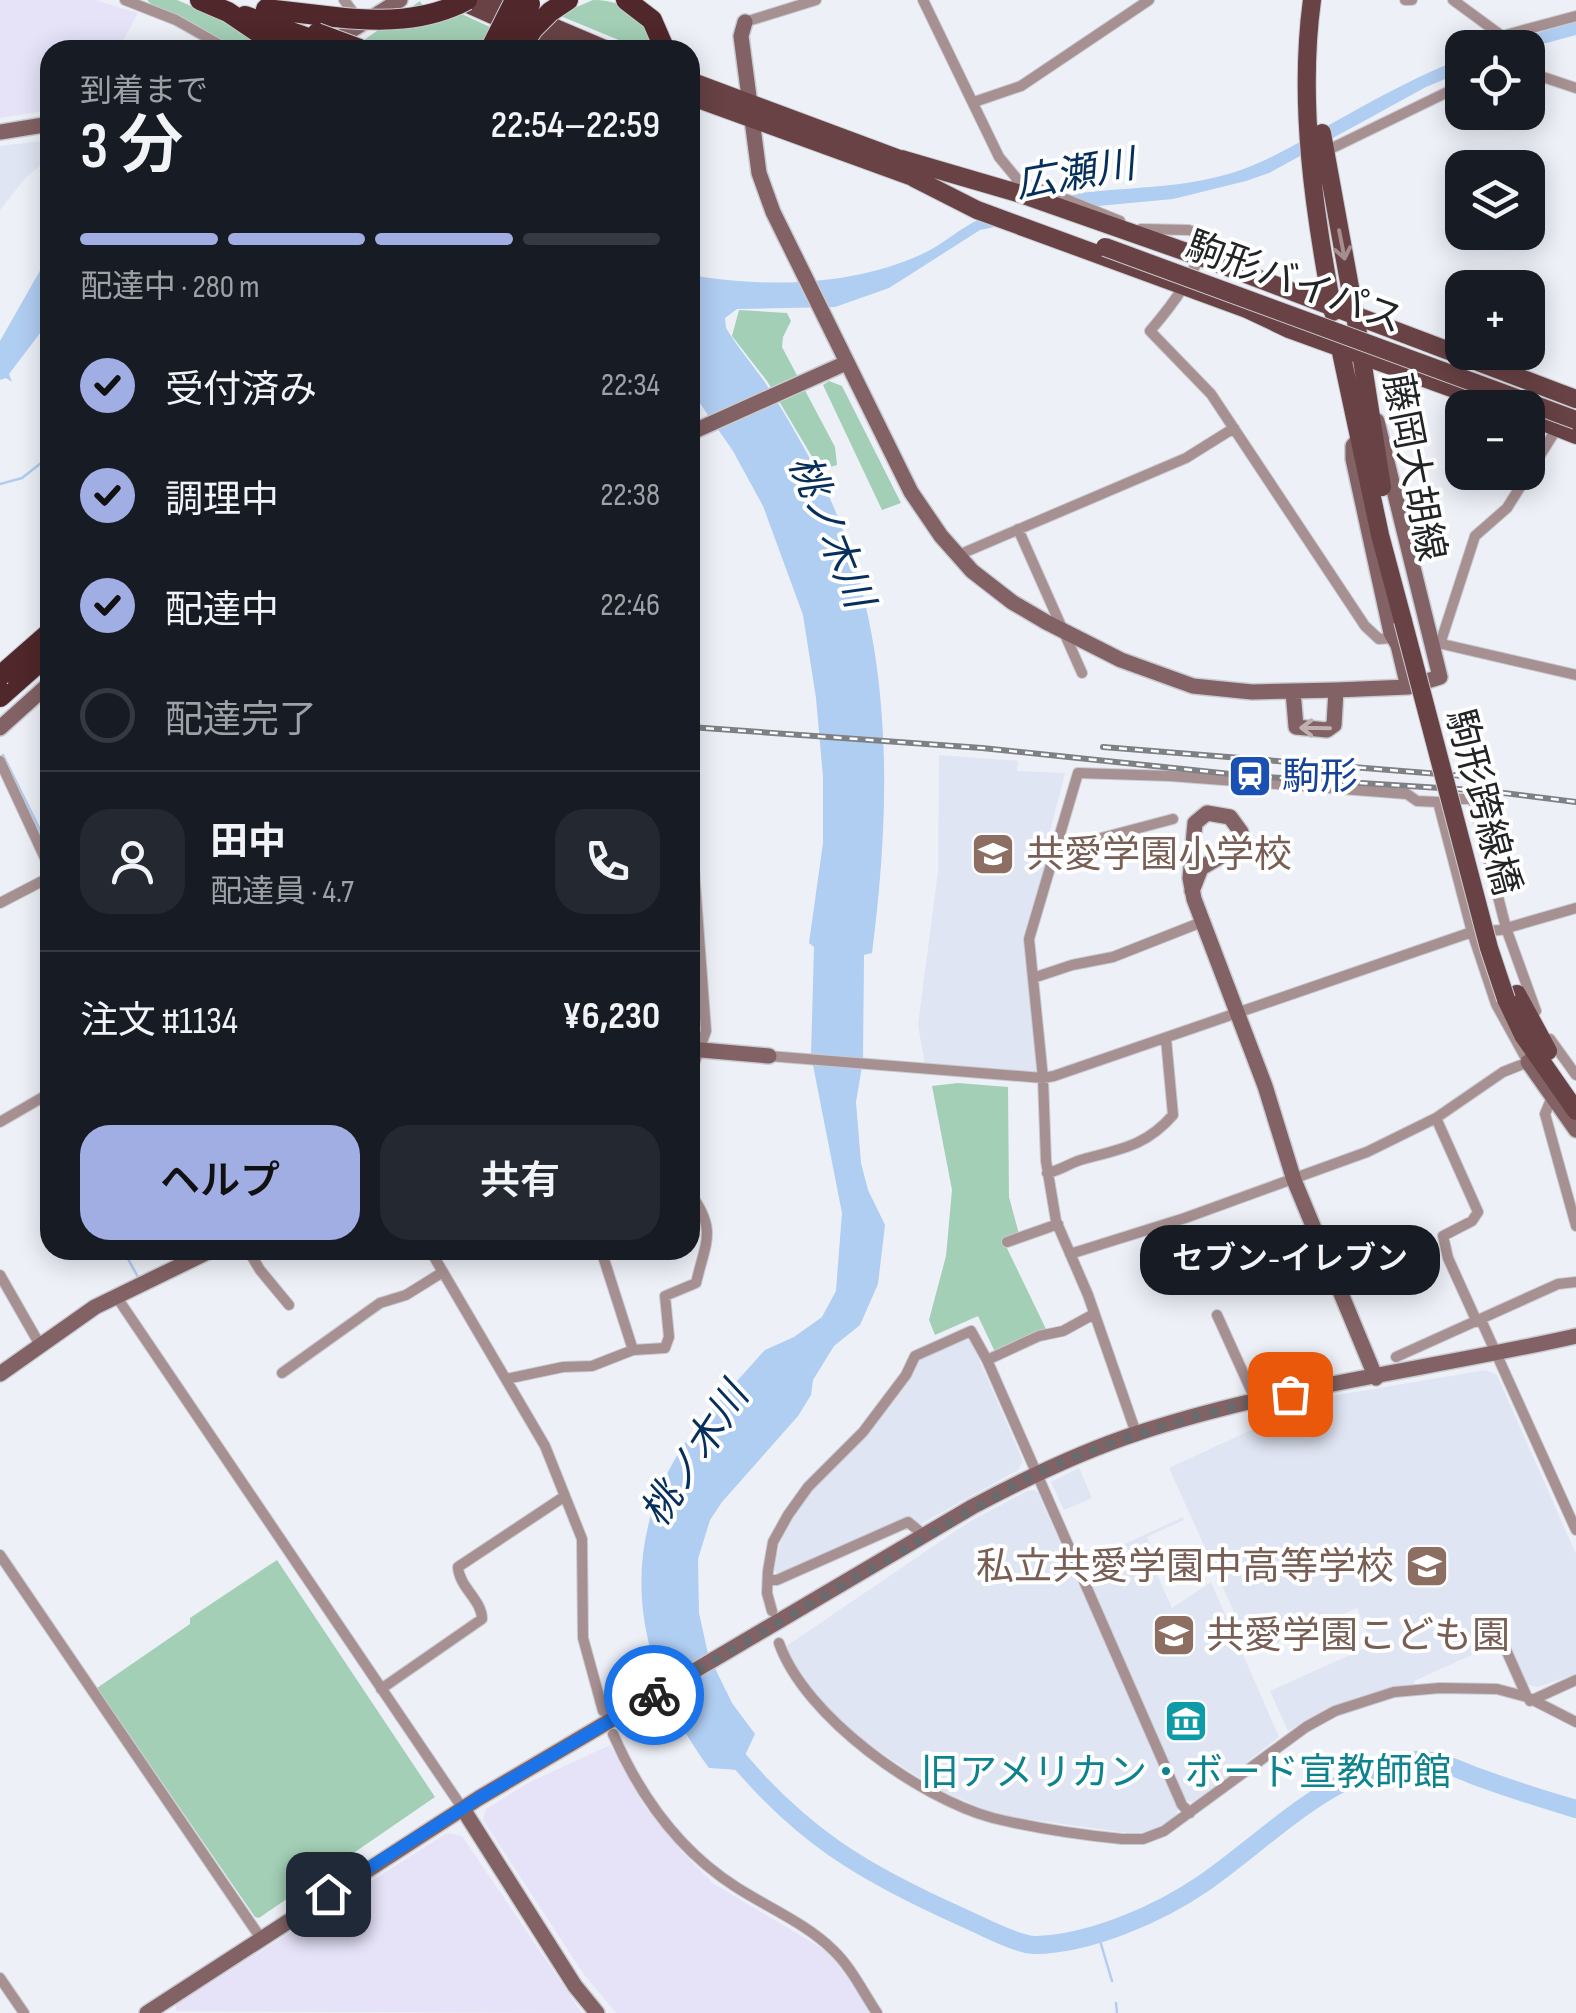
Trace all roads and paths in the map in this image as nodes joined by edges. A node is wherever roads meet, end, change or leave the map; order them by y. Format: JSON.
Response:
{"nodes":[{"id":1,"x":125,"y":0,"type":"edge"},
{"id":2,"x":200,"y":0,"type":"edge"},
{"id":3,"x":400,"y":0,"type":"edge"},
{"id":4,"x":458,"y":0,"type":"edge"},
{"id":5,"x":468,"y":0,"type":"edge"},
{"id":6,"x":490,"y":0,"type":"edge"},
{"id":7,"x":568,"y":0,"type":"edge"},
{"id":8,"x":626,"y":0,"type":"edge"},
{"id":9,"x":651,"y":0,"type":"edge"},
{"id":10,"x":814,"y":0,"type":"edge"},
{"id":11,"x":923,"y":0,"type":"edge"},
{"id":12,"x":1150,"y":0,"type":"edge"},
{"id":13,"x":1312,"y":0,"type":"edge"},
{"id":14,"x":1324,"y":0,"type":"edge"},
{"id":15,"x":1452,"y":0,"type":"edge"},
{"id":16,"x":134,"y":1,"type":"edge"},
{"id":17,"x":532,"y":4,"type":"edge"},
{"id":18,"x":235,"y":6,"type":"edge"},
{"id":19,"x":266,"y":9,"type":"junction"},
{"id":20,"x":339,"y":9,"type":"edge"},
{"id":21,"x":1576,"y":16,"type":"edge"},
{"id":22,"x":746,"y":22,"type":"joint"},
{"id":23,"x":363,"y":24,"type":"junction"},
{"id":24,"x":210,"y":40,"type":"edge"},
{"id":25,"x":273,"y":40,"type":"edge"},
{"id":26,"x":315,"y":40,"type":"edge"},
{"id":27,"x":499,"y":40,"type":"edge"},
{"id":28,"x":513,"y":40,"type":"edge"},
{"id":29,"x":527,"y":40,"type":"edge"},
{"id":30,"x":548,"y":40,"type":"edge"},
{"id":31,"x":584,"y":40,"type":"edge"},
{"id":32,"x":661,"y":40,"type":"edge"},
{"id":33,"x":672,"y":40,"type":"edge"},
{"id":34,"x":1545,"y":78,"type":"edge"},
{"id":35,"x":700,"y":87,"type":"edge"},
{"id":36,"x":1576,"y":88,"type":"edge"},
{"id":37,"x":1445,"y":92,"type":"edge"},
{"id":38,"x":700,"y":98,"type":"edge"},
{"id":39,"x":974,"y":102,"type":"junction"},
{"id":40,"x":749,"y":109,"type":"junction"},
{"id":41,"x":40,"y":126,"type":"edge"},
{"id":42,"x":1315,"y":130,"type":"junction"},
{"id":43,"x":0,"y":132,"type":"edge"},
{"id":44,"x":1320,"y":152,"type":"junction"},
{"id":45,"x":1008,"y":195,"type":"junction"},
{"id":46,"x":1050,"y":226,"type":"junction"},
{"id":47,"x":1198,"y":256,"type":"junction"},
{"id":48,"x":1326,"y":279,"type":"junction"},
{"id":49,"x":1182,"y":287,"type":"junction"},
{"id":50,"x":1300,"y":294,"type":"junction"},
{"id":51,"x":1332,"y":306,"type":"junction"},
{"id":52,"x":1356,"y":315,"type":"junction"},
{"id":53,"x":1340,"y":348,"type":"junction"},
{"id":54,"x":1361,"y":355,"type":"junction"},
{"id":55,"x":846,"y":363,"type":"junction"},
{"id":56,"x":1457,"y":390,"type":"edge"},
{"id":57,"x":1368,"y":398,"type":"junction"},
{"id":58,"x":1576,"y":398,"type":"edge"},
{"id":59,"x":1569,"y":423,"type":"edge"},
{"id":60,"x":1234,"y":428,"type":"junction"},
{"id":61,"x":700,"y":429,"type":"edge"},
{"id":62,"x":1360,"y":438,"type":"junction"},
{"id":63,"x":1018,"y":529,"type":"junction"},
{"id":64,"x":956,"y":556,"type":"junction"},
{"id":65,"x":1408,"y":620,"type":"junction"},
{"id":66,"x":1065,"y":631,"type":"junction"},
{"id":67,"x":1393,"y":638,"type":"junction"},
{"id":68,"x":40,"y":643,"type":"edge"},
{"id":69,"x":1436,"y":644,"type":"junction"},
{"id":70,"x":40,"y":659,"type":"edge"},
{"id":71,"x":1082,"y":673,"type":"dead end"},
{"id":72,"x":1576,"y":674,"type":"edge"},
{"id":73,"x":9,"y":679,"type":"edge"},
{"id":74,"x":1408,"y":686,"type":"junction"},
{"id":75,"x":1336,"y":690,"type":"junction"},
{"id":76,"x":1293,"y":691,"type":"junction"},
{"id":77,"x":40,"y":692,"type":"edge"},
{"id":78,"x":0,"y":697,"type":"edge"},
{"id":79,"x":0,"y":728,"type":"edge"},
{"id":80,"x":0,"y":762,"type":"edge"},
{"id":81,"x":1438,"y":802,"type":"junction"},
{"id":82,"x":1173,"y":819,"type":"dead end"},
{"id":83,"x":40,"y":847,"type":"edge"},
{"id":84,"x":1052,"y":852,"type":"junction"},
{"id":85,"x":40,"y":882,"type":"edge"},
{"id":86,"x":1192,"y":890,"type":"junction"},
{"id":87,"x":0,"y":903,"type":"edge"},
{"id":88,"x":1576,"y":908,"type":"edge"},
{"id":89,"x":1202,"y":922,"type":"junction"},
{"id":90,"x":1506,"y":928,"type":"junction"},
{"id":91,"x":1472,"y":932,"type":"junction"},
{"id":92,"x":700,"y":950,"type":"edge"},
{"id":93,"x":1033,"y":978,"type":"junction"},
{"id":94,"x":1512,"y":996,"type":"junction"},
{"id":95,"x":1237,"y":1014,"type":"junction"},
{"id":96,"x":1166,"y":1039,"type":"junction"},
{"id":97,"x":700,"y":1042,"type":"edge"},
{"id":98,"x":700,"y":1049,"type":"edge"},
{"id":99,"x":769,"y":1056,"type":"joint"},
{"id":100,"x":1528,"y":1062,"type":"junction"},
{"id":101,"x":1576,"y":1075,"type":"edge"},
{"id":102,"x":1043,"y":1078,"type":"junction"},
{"id":103,"x":1576,"y":1091,"type":"edge"},
{"id":104,"x":1552,"y":1098,"type":"junction"},
{"id":105,"x":40,"y":1099,"type":"edge"},
{"id":106,"x":1576,"y":1110,"type":"edge"},
{"id":107,"x":1436,"y":1118,"type":"junction"},
{"id":108,"x":0,"y":1122,"type":"edge"},
{"id":109,"x":1576,"y":1130,"type":"edge"},
{"id":110,"x":1047,"y":1172,"type":"junction"},
{"id":111,"x":1294,"y":1180,"type":"junction"},
{"id":112,"x":700,"y":1207,"type":"edge"},
{"id":113,"x":1058,"y":1224,"type":"junction"},
{"id":114,"x":1576,"y":1226,"type":"edge"},
{"id":115,"x":1007,"y":1242,"type":"dead end"},
{"id":116,"x":1070,"y":1254,"type":"junction"},
{"id":117,"x":183,"y":1260,"type":"edge"},
{"id":118,"x":254,"y":1260,"type":"edge"},
{"id":119,"x":436,"y":1260,"type":"edge"},
{"id":120,"x":604,"y":1260,"type":"edge"},
{"id":121,"x":443,"y":1272,"type":"junction"},
{"id":122,"x":0,"y":1275,"type":"edge"},
{"id":123,"x":1576,"y":1282,"type":"edge"},
{"id":124,"x":116,"y":1296,"type":"junction"},
{"id":125,"x":289,"y":1305,"type":"dead end"},
{"id":126,"x":1094,"y":1314,"type":"junction"},
{"id":127,"x":1217,"y":1315,"type":"dead end"},
{"id":128,"x":1479,"y":1321,"type":"junction"},
{"id":129,"x":1576,"y":1336,"type":"edge"},
{"id":130,"x":40,"y":1346,"type":"junction"},
{"id":131,"x":633,"y":1350,"type":"junction"},
{"id":132,"x":1498,"y":1354,"type":"junction"},
{"id":133,"x":1396,"y":1357,"type":"dead end"},
{"id":134,"x":987,"y":1360,"type":"junction"},
{"id":135,"x":282,"y":1373,"type":"dead end"},
{"id":136,"x":0,"y":1374,"type":"edge"},
{"id":137,"x":1376,"y":1378,"type":"junction"},
{"id":138,"x":506,"y":1379,"type":"junction"},
{"id":139,"x":1256,"y":1401,"type":"junction"},
{"id":140,"x":1136,"y":1433,"type":"junction"},
{"id":141,"x":1034,"y":1474,"type":"junction"},
{"id":142,"x":566,"y":1496,"type":"junction"},
{"id":143,"x":1576,"y":1530,"type":"edge"},
{"id":144,"x":924,"y":1535,"type":"junction"},
{"id":145,"x":0,"y":1555,"type":"edge"},
{"id":146,"x":768,"y":1580,"type":"junction"},
{"id":147,"x":772,"y":1611,"type":"dead end"},
{"id":148,"x":1503,"y":1643,"type":"dead end"},
{"id":149,"x":779,"y":1644,"type":"dead end"},
{"id":150,"x":1576,"y":1680,"type":"edge"},
{"id":151,"x":382,"y":1689,"type":"junction"},
{"id":152,"x":1529,"y":1699,"type":"junction"},
{"id":153,"x":603,"y":1711,"type":"dead end"},
{"id":154,"x":1576,"y":1722,"type":"edge"},
{"id":155,"x":613,"y":1734,"type":"dead end"},
{"id":156,"x":462,"y":1809,"type":"junction"},
{"id":157,"x":1190,"y":1813,"type":"junction"},
{"id":158,"x":260,"y":1937,"type":"junction"},
{"id":159,"x":0,"y":1978,"type":"edge"},
{"id":160,"x":167,"y":2008,"type":"edge"},
{"id":161,"x":24,"y":2013,"type":"edge"},
{"id":162,"x":147,"y":2013,"type":"edge"},
{"id":163,"x":597,"y":2013,"type":"edge"},
{"id":164,"x":877,"y":2013,"type":"edge"}],
"edges":[{"from":1,"to":16,"type":"street"},
{"from":2,"to":18,"type":"highway"},
{"from":3,"to":23,"type":"street"},
{"from":4,"to":30,"type":"main road"},
{"from":5,"to":20,"type":"highway","bridge":true},
{"from":6,"to":31,"type":"main road"},
{"from":7,"to":17,"type":"highway"},
{"from":8,"to":32,"type":"highway"},
{"from":9,"to":33,"type":"highway"},
{"from":10,"to":22,"type":"street"},
{"from":11,"to":39,"type":"street"},
{"from":12,"to":39,"type":"street"},
{"from":13,"to":42,"type":"main road"},
{"from":14,"to":42,"type":"main road"},
{"from":15,"to":21,"type":"street"},
{"from":16,"to":24,"type":"street"},
{"from":17,"to":27,"type":"highway","bridge":true},
{"from":17,"to":28,"type":"highway","bridge":true},
{"from":17,"to":29,"type":"highway","bridge":true},
{"from":18,"to":19,"type":"highway"},
{"from":18,"to":25,"type":"highway"},
{"from":18,"to":26,"type":"highway"},
{"from":19,"to":20,"type":"highway"},
{"from":19,"to":26,"type":"highway"},
{"from":20,"to":23,"type":"street"},
{"from":22,"to":40,"type":"street"},
{"from":23,"to":26,"type":"street"},
{"from":34,"to":36,"type":"street"},
{"from":35,"to":40,"type":"main road"},
{"from":37,"to":44,"type":"street"},
{"from":38,"to":40,"type":"main road"},
{"from":39,"to":45,"type":"street"},
{"from":40,"to":45,"type":"main road"},
{"from":40,"to":45,"type":"main road"},
{"from":40,"to":55,"type":"street"},
{"from":41,"to":43,"type":"street"},
{"from":42,"to":44,"type":"main road"},
{"from":44,"to":48,"type":"main road","name":"藤岡大胡線"},
{"from":44,"to":52,"type":"main road","name":"藤岡大胡線","one_way":true},
{"from":45,"to":46,"type":"main road"},
{"from":45,"to":47,"type":"main road"},
{"from":46,"to":49,"type":"main road"},
{"from":46,"to":59,"type":"main road","name":"駒形バイパス","bridge":true},
{"from":47,"to":49,"type":"street"},
{"from":47,"to":50,"type":"main road"},
{"from":48,"to":50,"type":"main road"},
{"from":48,"to":51,"type":"main road","name":"藤岡大胡線"},
{"from":49,"to":53,"type":"main road"},
{"from":49,"to":60,"type":"street"},
{"from":50,"to":51,"type":"main road"},
{"from":51,"to":52,"type":"main road"},
{"from":51,"to":53,"type":"main road","name":"藤岡大胡線"},
{"from":52,"to":54,"type":"main road","name":"藤岡大胡線"},
{"from":52,"to":58,"type":"main road"},
{"from":53,"to":54,"type":"main road"},
{"from":53,"to":62,"type":"main road","name":"藤岡大胡線"},
{"from":54,"to":56,"type":"main road"},
{"from":54,"to":57,"type":"main road","name":"藤岡大胡線"},
{"from":55,"to":61,"type":"street"},
{"from":55,"to":64,"type":"street"},
{"from":57,"to":65,"type":"main road","name":"藤岡大胡線"},
{"from":57,"to":69,"type":"street"},
{"from":59,"to":69,"type":"street"},
{"from":60,"to":63,"type":"street"},
{"from":60,"to":67,"type":"street"},
{"from":62,"to":65,"type":"main road","name":"藤岡大胡線"},
{"from":62,"to":67,"type":"street"},
{"from":63,"to":64,"type":"street"},
{"from":63,"to":66,"type":"street"},
{"from":64,"to":66,"type":"street"},
{"from":65,"to":94,"type":"main road","name":"駒形跨線橋","bridge":true},
{"from":66,"to":71,"type":"street"},
{"from":66,"to":76,"type":"street"},
{"from":67,"to":74,"type":"street"},
{"from":68,"to":73,"type":"highway","bridge":true},
{"from":69,"to":72,"type":"street"},
{"from":69,"to":74,"type":"street"},
{"from":70,"to":73,"type":"highway","bridge":true},
{"from":73,"to":78,"type":"highway"},
{"from":74,"to":75,"type":"street"},
{"from":75,"to":76,"type":"street"},
{"from":75,"to":76,"type":"street","one_way":true},
{"from":77,"to":79,"type":"street"},
{"from":80,"to":83,"type":"street"},
{"from":81,"to":84,"type":"street"},
{"from":81,"to":90,"type":"street"},
{"from":81,"to":91,"type":"street"},
{"from":82,"to":84,"type":"street"},
{"from":84,"to":93,"type":"street"},
{"from":85,"to":87,"type":"street"},
{"from":86,"to":86,"type":"street"},
{"from":86,"to":89,"type":"street"},
{"from":88,"to":90,"type":"street"},
{"from":89,"to":93,"type":"street"},
{"from":89,"to":95,"type":"street"},
{"from":90,"to":91,"type":"street"},
{"from":90,"to":101,"type":"street"},
{"from":91,"to":95,"type":"street"},
{"from":91,"to":100,"type":"street"},
{"from":92,"to":97,"type":"street"},
{"from":93,"to":102,"type":"street"},
{"from":94,"to":103,"type":"main road"},
{"from":94,"to":106,"type":"main road"},
{"from":95,"to":96,"type":"street"},
{"from":95,"to":111,"type":"street"},
{"from":96,"to":102,"type":"street"},
{"from":96,"to":110,"type":"street"},
{"from":98,"to":99,"type":"street"},
{"from":99,"to":102,"type":"street"},
{"from":100,"to":104,"type":"street"},
{"from":100,"to":107,"type":"street"},
{"from":102,"to":110,"type":"street"},
{"from":104,"to":109,"type":"street"},
{"from":104,"to":114,"type":"street"},
{"from":105,"to":108,"type":"street"},
{"from":107,"to":111,"type":"street"},
{"from":107,"to":128,"type":"street"},
{"from":110,"to":113,"type":"street"},
{"from":111,"to":116,"type":"street"},
{"from":111,"to":137,"type":"street"},
{"from":112,"to":131,"type":"street"},
{"from":113,"to":115,"type":"street"},
{"from":113,"to":116,"type":"street"},
{"from":116,"to":126,"type":"street"},
{"from":117,"to":124,"type":"street"},
{"from":118,"to":125,"type":"street"},
{"from":119,"to":121,"type":"street"},
{"from":120,"to":131,"type":"street"},
{"from":121,"to":135,"type":"street"},
{"from":121,"to":138,"type":"street"},
{"from":122,"to":130,"type":"street"},
{"from":123,"to":128,"type":"street"},
{"from":124,"to":130,"type":"street"},
{"from":124,"to":151,"type":"street"},
{"from":126,"to":134,"type":"street"},
{"from":126,"to":140,"type":"street"},
{"from":127,"to":139,"type":"street"},
{"from":128,"to":132,"type":"street"},
{"from":128,"to":133,"type":"street"},
{"from":129,"to":132,"type":"street"},
{"from":130,"to":136,"type":"street"},
{"from":131,"to":138,"type":"street"},
{"from":132,"to":137,"type":"street"},
{"from":132,"to":143,"type":"street"},
{"from":134,"to":141,"type":"street"},
{"from":134,"to":146,"type":"street"},
{"from":137,"to":139,"type":"street"},
{"from":138,"to":142,"type":"street"},
{"from":139,"to":140,"type":"street"},
{"from":140,"to":141,"type":"street"},
{"from":141,"to":144,"type":"street"},
{"from":141,"to":157,"type":"street"},
{"from":142,"to":151,"type":"street"},
{"from":142,"to":153,"type":"street"},
{"from":144,"to":146,"type":"street"},
{"from":144,"to":156,"type":"street"},
{"from":145,"to":158,"type":"street"},
{"from":146,"to":147,"type":"street"},
{"from":148,"to":152,"type":"street"},
{"from":149,"to":157,"type":"street"},
{"from":150,"to":152,"type":"street"},
{"from":151,"to":156,"type":"street"},
{"from":152,"to":154,"type":"street"},
{"from":152,"to":157,"type":"street"},
{"from":155,"to":164,"type":"street"},
{"from":156,"to":158,"type":"street"},
{"from":156,"to":163,"type":"street"},
{"from":158,"to":160,"type":"street"},
{"from":159,"to":161,"type":"street"},
{"from":160,"to":162,"type":"street"}]}
